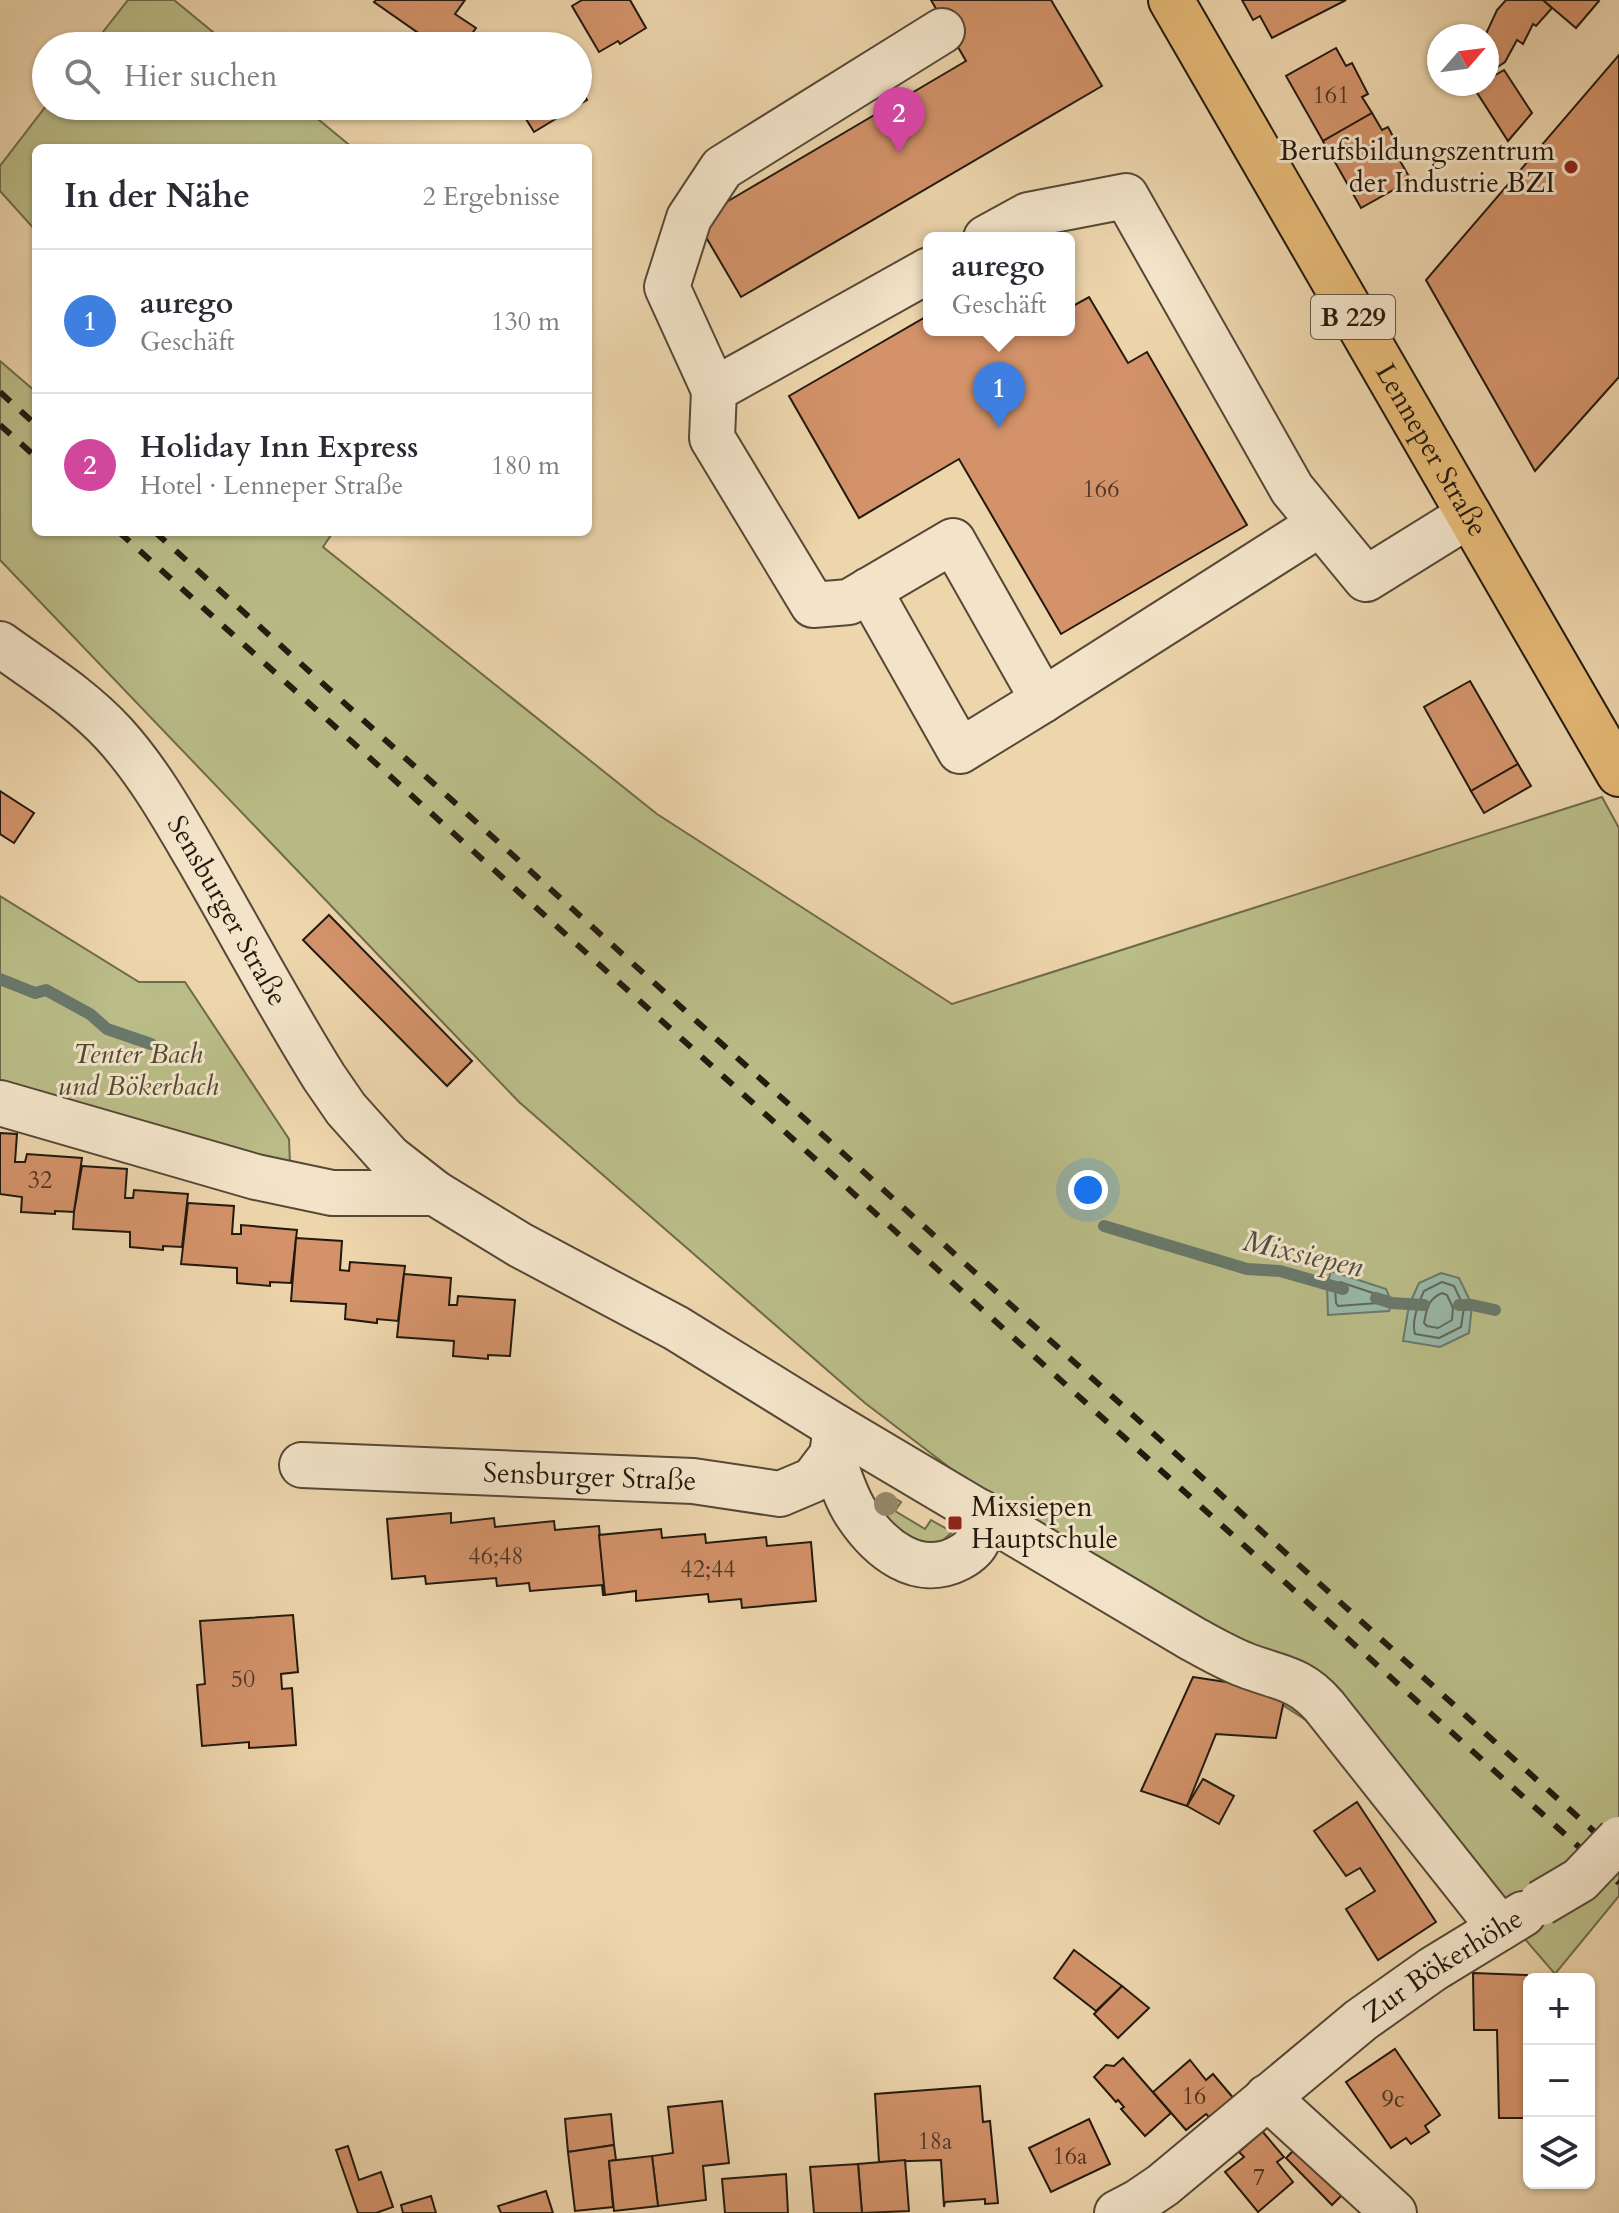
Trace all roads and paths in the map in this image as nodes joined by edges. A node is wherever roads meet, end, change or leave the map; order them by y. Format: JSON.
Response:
{"nodes":[{"id":1,"x":1171,"y":0,"type":"edge"},
{"id":2,"x":942,"y":31,"type":"dead end"},
{"id":3,"x":997,"y":232,"type":"edge"},
{"id":4,"x":923,"y":273,"type":"edge"},
{"id":5,"x":714,"y":390,"type":"junction"},
{"id":6,"x":1469,"y":515,"type":"junction"},
{"id":7,"x":1320,"y":524,"type":"junction"},
{"id":8,"x":869,"y":590,"type":"junction"},
{"id":9,"x":0,"y":644,"type":"edge"},
{"id":10,"x":1043,"y":700,"type":"junction"},
{"id":11,"x":1619,"y":774,"type":"edge"},
{"id":12,"x":0,"y":1103,"type":"edge"},
{"id":13,"x":435,"y":1193,"type":"junction"},
{"id":14,"x":834,"y":1441,"type":"junction"},
{"id":15,"x":302,"y":1465,"type":"dead end"},
{"id":16,"x":980,"y":1512,"type":"junction"},
{"id":17,"x":1619,"y":1839,"type":"edge"},
{"id":18,"x":1500,"y":1928,"type":"junction"},
{"id":19,"x":1267,"y":2097,"type":"junction"},
{"id":20,"x":1117,"y":2213,"type":"edge"},
{"id":21,"x":1394,"y":2213,"type":"edge"}],
"edges":[{"from":1,"to":6,"type":"main road","name":"Lenneper Straße","number":"B 229"},
{"from":2,"to":5,"type":"street"},
{"from":3,"to":7,"type":"street"},
{"from":4,"to":5,"type":"street"},
{"from":5,"to":8,"type":"street"},
{"from":6,"to":7,"type":"street"},
{"from":6,"to":11,"type":"main road","name":"Lenneper Straße","number":"B 229"},
{"from":7,"to":10,"type":"street"},
{"from":8,"to":10,"type":"street"},
{"from":8,"to":10,"type":"street"},
{"from":9,"to":13,"type":"street","name":"Sensburger Straße"},
{"from":12,"to":13,"type":"street"},
{"from":13,"to":14,"type":"street","name":"Sensburger Straße"},
{"from":14,"to":15,"type":"street","name":"Sensburger Straße"},
{"from":14,"to":16,"type":"street","name":"Sensburger Straße"},
{"from":14,"to":16,"type":"street"},
{"from":16,"to":18,"type":"street","name":"Sensburger Straße"},
{"from":17,"to":18,"type":"street","name":"Zur Bökerhöhe","bridge":true},
{"from":18,"to":19,"type":"street","name":"Zur Bökerhöhe"},
{"from":19,"to":20,"type":"street","name":"Zur Bökerhöhe"},
{"from":19,"to":21,"type":"street"}]}
